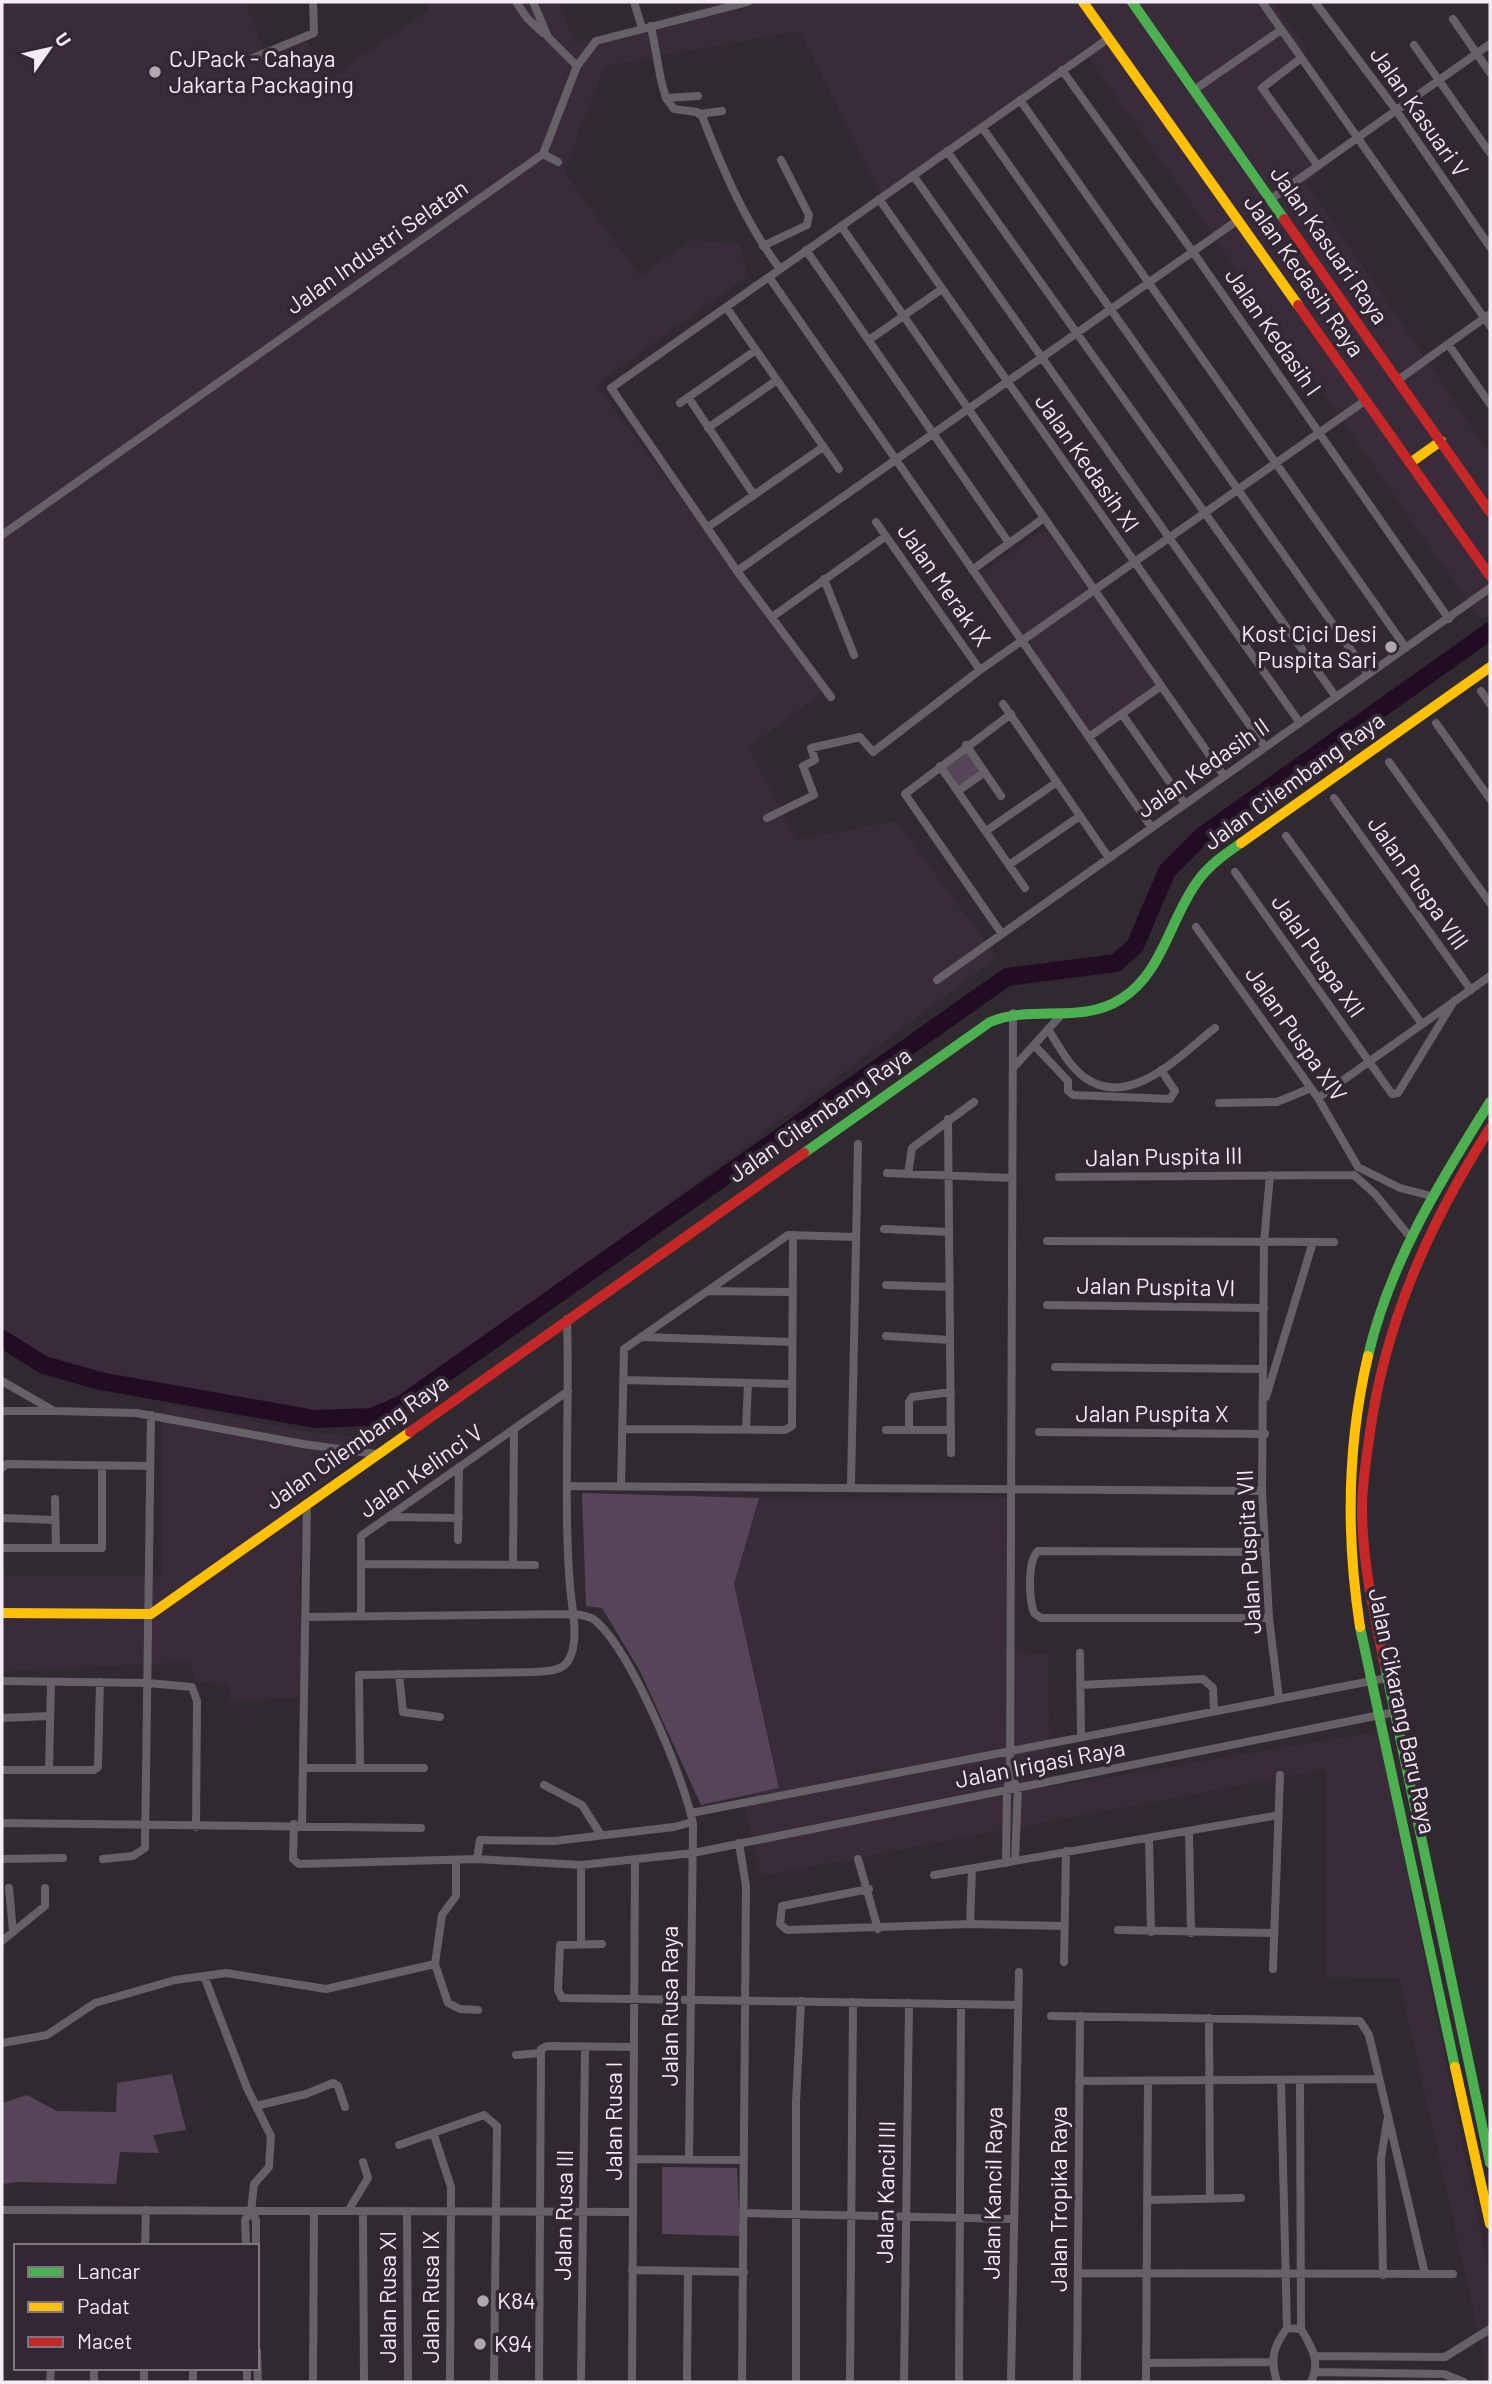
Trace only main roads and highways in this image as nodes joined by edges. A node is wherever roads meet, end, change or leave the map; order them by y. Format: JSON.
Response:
{"nodes":[{"id":1,"x":1083,"y":2,"type":"edge"},
{"id":2,"x":1132,"y":2,"type":"edge"},
{"id":3,"x":1441,"y":441,"type":"junction"},
{"id":4,"x":1410,"y":463,"type":"junction"},
{"id":5,"x":1490,"y":512,"type":"edge"},
{"id":6,"x":1490,"y":576,"type":"edge"},
{"id":7,"x":1490,"y":667,"type":"edge"},
{"id":8,"x":1490,"y":1102,"type":"edge"},
{"id":9,"x":1490,"y":1128,"type":"edge"},
{"id":10,"x":2,"y":1613,"type":"edge"},
{"id":11,"x":1364,"y":1653,"type":"junction"},
{"id":12,"x":1381,"y":1653,"type":"junction"},
{"id":13,"x":1490,"y":2163,"type":"edge"},
{"id":14,"x":1490,"y":2224,"type":"edge"}],
"edges":[{"from":1,"to":4,"type":"main road","name":"Jalan Kedasih Raya"},
{"from":2,"to":3,"type":"main road","name":"Jalan Kasuari Raya"},
{"from":3,"to":4,"type":"main road"},
{"from":3,"to":5,"type":"main road","name":"Jalan Kasuari Raya"},
{"from":4,"to":6,"type":"main road","name":"Jalan Kedasih Raya"},
{"from":7,"to":10,"type":"main road","name":"Jalan Cilembang Raya"},
{"from":8,"to":11,"type":"main road","name":"Jalan Cikarang Baru Raya"},
{"from":9,"to":12,"type":"main road","name":"Jalan Cikarang Baru Raya"},
{"from":11,"to":12,"type":"main road"},
{"from":11,"to":14,"type":"main road","name":"Jalan Cikarang Baru Raya"},
{"from":12,"to":13,"type":"main road","name":"Jalan Cikarang Baru Raya"}]}
